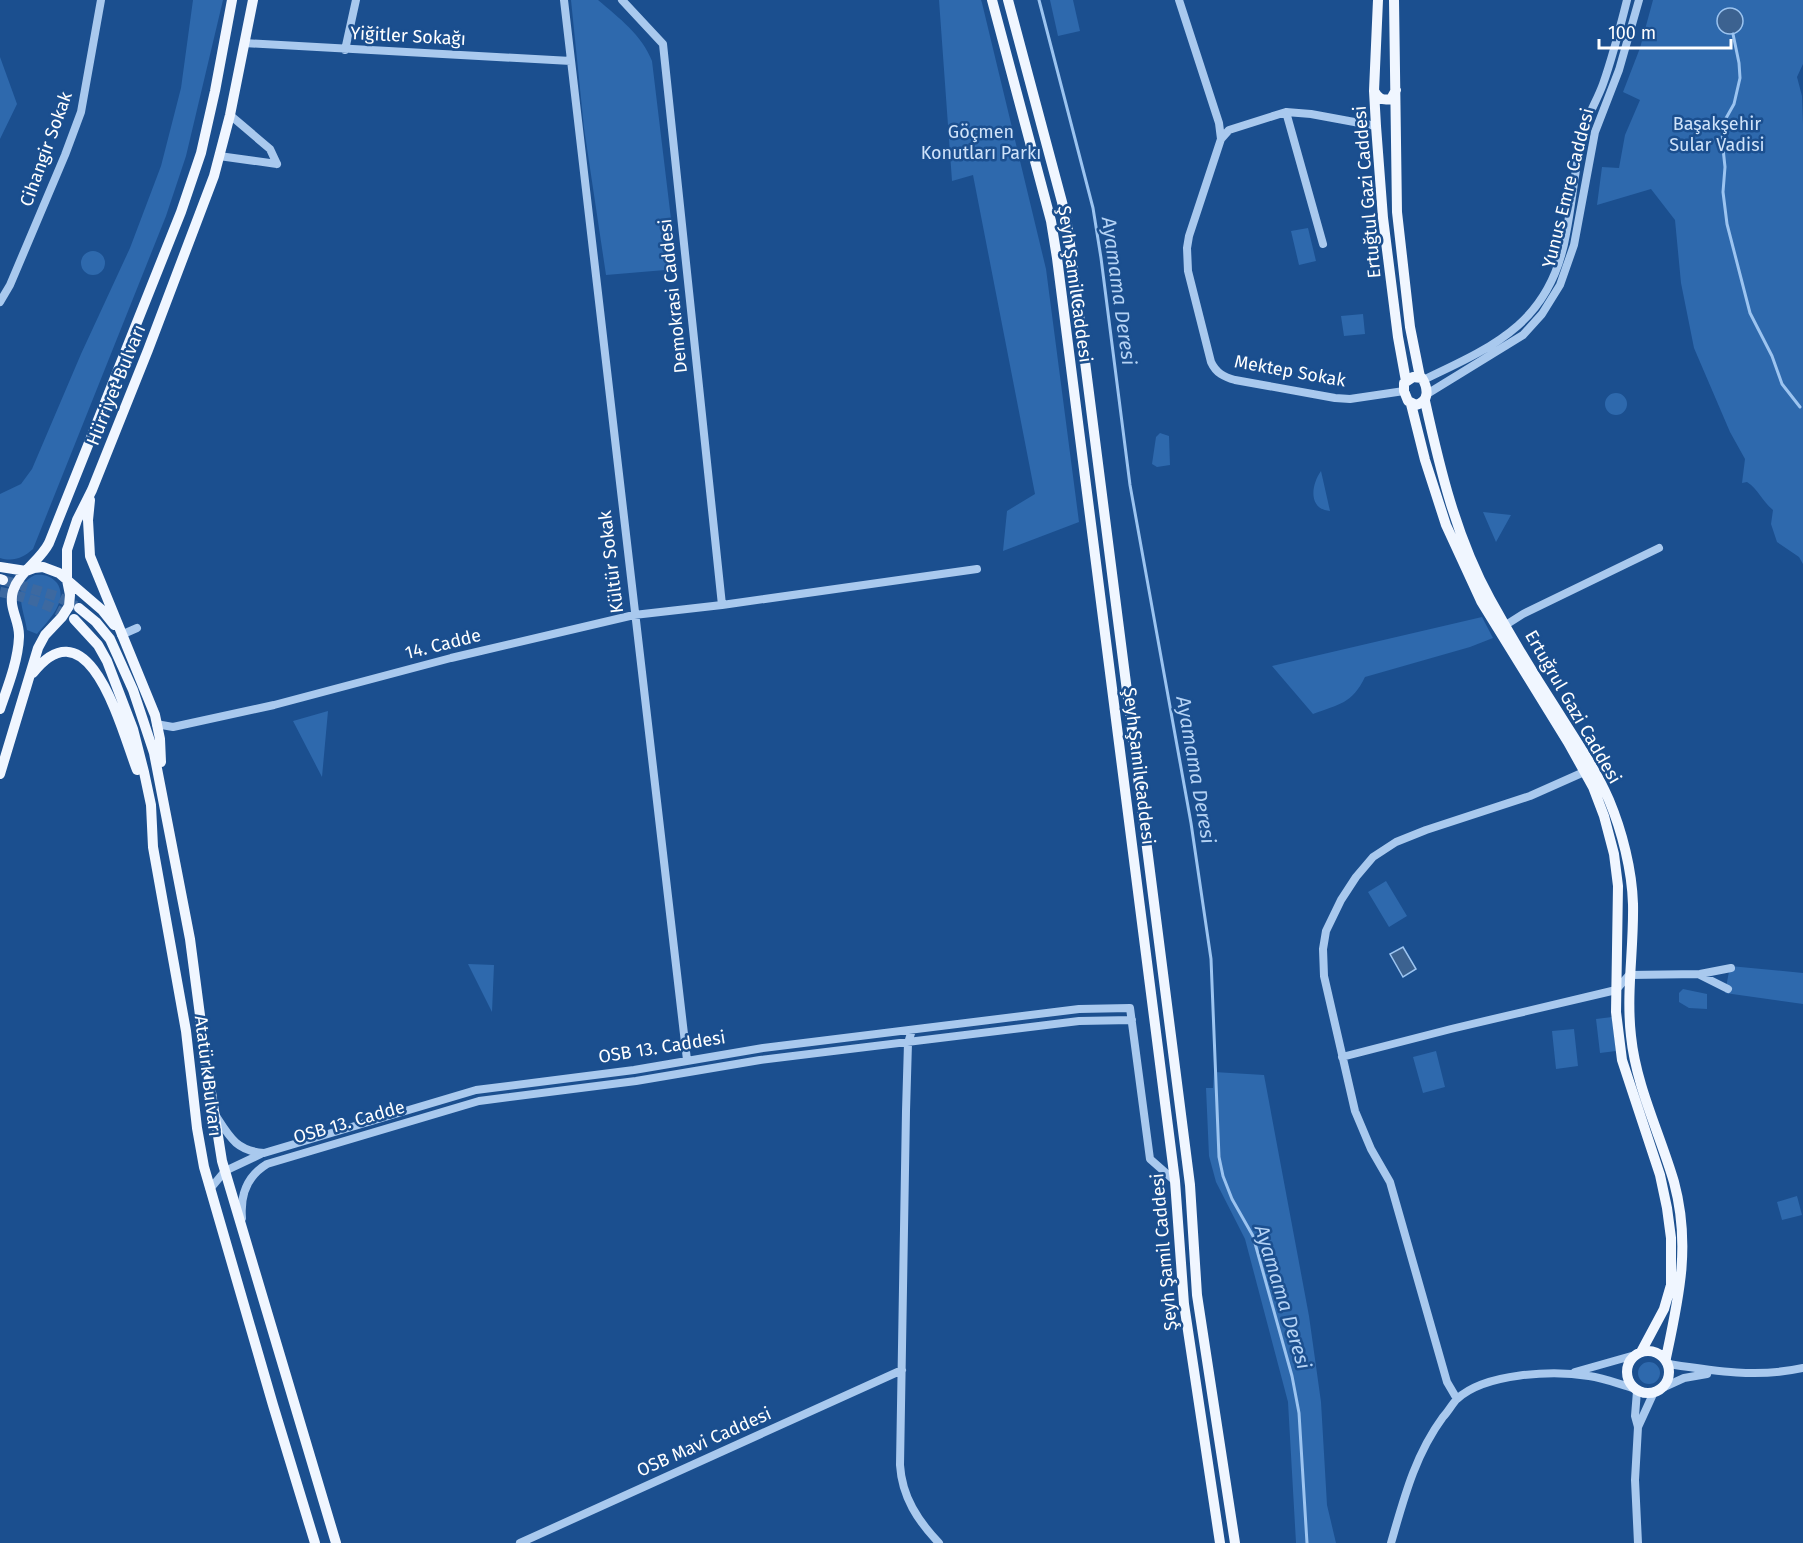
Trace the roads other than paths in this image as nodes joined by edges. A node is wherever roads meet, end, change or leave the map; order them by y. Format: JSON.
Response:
{"nodes":[{"id":1,"x":101,"y":0,"type":"edge"},
{"id":2,"x":232,"y":0,"type":"edge"},
{"id":3,"x":253,"y":0,"type":"edge"},
{"id":4,"x":356,"y":0,"type":"edge"},
{"id":5,"x":564,"y":0,"type":"edge"},
{"id":6,"x":622,"y":0,"type":"edge"},
{"id":7,"x":992,"y":0,"type":"edge"},
{"id":8,"x":1008,"y":0,"type":"edge"},
{"id":9,"x":1179,"y":0,"type":"edge"},
{"id":10,"x":1378,"y":0,"type":"edge"},
{"id":11,"x":1394,"y":0,"type":"edge"},
{"id":12,"x":1627,"y":0,"type":"edge"},
{"id":13,"x":1640,"y":0,"type":"edge"},
{"id":14,"x":244,"y":43,"type":"junction"},
{"id":15,"x":345,"y":50,"type":"junction"},
{"id":16,"x":571,"y":60,"type":"junction"},
{"id":17,"x":1396,"y":90,"type":"junction"},
{"id":18,"x":1374,"y":91,"type":"junction"},
{"id":19,"x":1286,"y":112,"type":"junction"},
{"id":20,"x":230,"y":115,"type":"junction"},
{"id":21,"x":1376,"y":126,"type":"junction"},
{"id":22,"x":1397,"y":127,"type":"junction"},
{"id":23,"x":1221,"y":139,"type":"junction"},
{"id":24,"x":219,"y":156,"type":"junction"},
{"id":25,"x":1323,"y":244,"type":"dead end"},
{"id":26,"x":0,"y":302,"type":"edge"},
{"id":27,"x":1421,"y":379,"type":"junction"},
{"id":28,"x":1405,"y":386,"type":"junction"},
{"id":29,"x":1426,"y":397,"type":"junction"},
{"id":30,"x":1411,"y":404,"type":"junction"},
{"id":31,"x":92,"y":490,"type":"junction"},
{"id":32,"x":1659,"y":548,"type":"dead end"},
{"id":33,"x":0,"y":567,"type":"edge"},
{"id":34,"x":977,"y":569,"type":"dead end"},
{"id":35,"x":26,"y":571,"type":"junction"},
{"id":36,"x":67,"y":580,"type":"junction"},
{"id":37,"x":722,"y":605,"type":"junction"},
{"id":38,"x":0,"y":606,"type":"edge"},
{"id":39,"x":79,"y":608,"type":"tunnel mouth"},
{"id":40,"x":13,"y":611,"type":"junction"},
{"id":41,"x":634,"y":615,"type":"junction"},
{"id":42,"x":74,"y":619,"type":"tunnel mouth"},
{"id":43,"x":1502,"y":627,"type":"junction"},
{"id":44,"x":137,"y":628,"type":"dead end"},
{"id":45,"x":122,"y":635,"type":"junction"},
{"id":46,"x":29,"y":678,"type":"junction"},
{"id":47,"x":0,"y":709,"type":"edge"},
{"id":48,"x":156,"y":724,"type":"junction"},
{"id":49,"x":174,"y":727,"type":"junction"},
{"id":50,"x":160,"y":739,"type":"junction"},
{"id":51,"x":1584,"y":772,"type":"junction"},
{"id":52,"x":0,"y":774,"type":"edge"},
{"id":53,"x":161,"y":783,"type":"junction"},
{"id":54,"x":151,"y":805,"type":"junction"},
{"id":55,"x":1731,"y":968,"type":"dead end"},
{"id":56,"x":1700,"y":974,"type":"junction"},
{"id":57,"x":1629,"y":975,"type":"junction"},
{"id":58,"x":1728,"y":989,"type":"dead end"},
{"id":59,"x":1616,"y":990,"type":"junction"},
{"id":60,"x":1132,"y":1020,"type":"junction"},
{"id":61,"x":912,"y":1030,"type":"junction"},
{"id":62,"x":908,"y":1043,"type":"junction"},
{"id":63,"x":1342,"y":1057,"type":"junction"},
{"id":64,"x":687,"y":1060,"type":"junction"},
{"id":65,"x":514,"y":1084,"type":"junction"},
{"id":66,"x":498,"y":1087,"type":"junction"},
{"id":67,"x":517,"y":1096,"type":"junction"},
{"id":68,"x":502,"y":1098,"type":"junction"},
{"id":69,"x":213,"y":1111,"type":"junction"},
{"id":70,"x":264,"y":1153,"type":"junction"},
{"id":71,"x":225,"y":1171,"type":"junction"},
{"id":72,"x":1175,"y":1181,"type":"junction"},
{"id":73,"x":210,"y":1189,"type":"junction"},
{"id":74,"x":243,"y":1233,"type":"junction"},
{"id":75,"x":1638,"y":1354,"type":"junction"},
{"id":76,"x":1667,"y":1361,"type":"junction"},
{"id":77,"x":1803,"y":1368,"type":"edge"},
{"id":78,"x":902,"y":1370,"type":"junction"},
{"id":79,"x":1723,"y":1372,"type":"junction"},
{"id":80,"x":1569,"y":1374,"type":"junction"},
{"id":81,"x":1635,"y":1389,"type":"junction"},
{"id":82,"x":1658,"y":1390,"type":"junction"},
{"id":83,"x":1457,"y":1399,"type":"junction"},
{"id":84,"x":1638,"y":1427,"type":"junction"},
{"id":85,"x":315,"y":1543,"type":"edge"},
{"id":86,"x":336,"y":1543,"type":"edge"},
{"id":87,"x":520,"y":1543,"type":"edge"},
{"id":88,"x":939,"y":1543,"type":"edge"},
{"id":89,"x":1220,"y":1543,"type":"edge"},
{"id":90,"x":1235,"y":1543,"type":"edge"},
{"id":91,"x":1391,"y":1543,"type":"edge"},
{"id":92,"x":1638,"y":1543,"type":"edge"}],
"edges":[{"from":1,"to":26,"type":"street","name":"Cihangir Sokak"},
{"from":2,"to":35,"type":"main road","name":"Hürriyet Bulvarı"},
{"from":3,"to":14,"type":"main road","name":"Hürriyet Bulvarı"},
{"from":4,"to":15,"type":"street"},
{"from":5,"to":16,"type":"street","name":"Kültür Sokak"},
{"from":6,"to":37,"type":"street","name":"Demokrasi Caddesi"},
{"from":7,"to":72,"type":"main road","name":"Şeyh Şamil Caddesi"},
{"from":8,"to":90,"type":"main road","name":"Şeyh Şamil Caddesi"},
{"from":9,"to":23,"type":"street"},
{"from":10,"to":18,"type":"main road","name":"Ertuğtul Gazi Caddesi"},
{"from":11,"to":17,"type":"main road"},
{"from":12,"to":27,"type":"street","name":"Yunus Emre Caddesi"},
{"from":13,"to":29,"type":"street","name":"Yunus Emre Caddesi"},
{"from":14,"to":15,"type":"street","name":"Yiğitler Sokağı"},
{"from":14,"to":20,"type":"main road","name":"Hürriyet Bulvarı"},
{"from":15,"to":16,"type":"street","name":"Yiğitler Sokağı"},
{"from":16,"to":41,"type":"street","name":"Kültür Sokak"},
{"from":17,"to":18,"type":"main road"},
{"from":17,"to":22,"type":"main road"},
{"from":18,"to":21,"type":"main road","name":"Ertuğtul Gazi Caddesi"},
{"from":19,"to":21,"type":"street"},
{"from":19,"to":23,"type":"street"},
{"from":19,"to":25,"type":"street"},
{"from":20,"to":24,"type":"main road","name":"Hürriyet Bulvarı"},
{"from":20,"to":24,"type":"street"},
{"from":21,"to":22,"type":"main road"},
{"from":21,"to":28,"type":"main road","name":"Ertuğtul Gazi Caddesi"},
{"from":22,"to":27,"type":"main road"},
{"from":23,"to":28,"type":"street","name":"Mektep Sokak"},
{"from":24,"to":31,"type":"main road","name":"Hürriyet Bulvarı"},
{"from":27,"to":28,"type":"main road"},
{"from":27,"to":29,"type":"main road","name":"Ertuğrul Gazi Caddesi"},
{"from":28,"to":30,"type":"main road","name":"Ertuğtul Gazi Caddesi"},
{"from":29,"to":30,"type":"main road"},
{"from":29,"to":43,"type":"main road","name":"Ertuğrul Gazi Caddesi"},
{"from":30,"to":43,"type":"main road","name":"Ertuğrul Gazi Caddesi"},
{"from":31,"to":36,"type":"main road","name":"Hürriyet Bulvarı"},
{"from":31,"to":45,"type":"main road"},
{"from":32,"to":43,"type":"street"},
{"from":33,"to":35,"type":"main road"},
{"from":34,"to":37,"type":"street","name":"14. Cadde"},
{"from":35,"to":36,"type":"main road"},
{"from":35,"to":40,"type":"main road","name":"Hürriyet Bulvarı"},
{"from":36,"to":45,"type":"main road"},
{"from":36,"to":46,"type":"main road","name":"Hürriyet Bulvarı"},
{"from":37,"to":41,"type":"street","name":"14. Cadde"},
{"from":38,"to":40,"type":"main road"},
{"from":39,"to":53,"type":"main road"},
{"from":40,"to":47,"type":"main road"},
{"from":41,"to":49,"type":"street","name":"14. Cadde"},
{"from":41,"to":64,"type":"street","name":"Kültür Sokak"},
{"from":42,"to":54,"type":"main road","name":"Atatürk Bulvarı"},
{"from":43,"to":51,"type":"main road","name":"Ertuğrul Gazi Caddesi"},
{"from":43,"to":57,"type":"main road","name":"Ertuğrul Gazi Caddesi"},
{"from":44,"to":45,"type":"street"},
{"from":45,"to":48,"type":"main road"},
{"from":46,"to":52,"type":"main road","name":"Hürriyet Bulvarı"},
{"from":46,"to":54,"type":"main road"},
{"from":48,"to":49,"type":"street"},
{"from":48,"to":50,"type":"main road"},
{"from":49,"to":50,"type":"street"},
{"from":50,"to":53,"type":"main road"},
{"from":51,"to":59,"type":"main road","name":"Ertuğrul Gazi Caddesi"},
{"from":51,"to":63,"type":"street"},
{"from":53,"to":69,"type":"main road"},
{"from":54,"to":73,"type":"main road","name":"Atatürk Bulvarı"},
{"from":55,"to":56,"type":"street"},
{"from":56,"to":57,"type":"street"},
{"from":56,"to":58,"type":"street"},
{"from":57,"to":59,"type":"street"},
{"from":57,"to":76,"type":"main road","name":"Ertuğrul Gazi Caddesi"},
{"from":59,"to":63,"type":"street"},
{"from":59,"to":75,"type":"main road","name":"Ertuğrul Gazi Caddesi"},
{"from":60,"to":61,"type":"street","name":"OSB 13. Caddesi"},
{"from":60,"to":62,"type":"street","name":"OSB 13. Caddesi"},
{"from":60,"to":72,"type":"street"},
{"from":61,"to":62,"type":"street"},
{"from":61,"to":64,"type":"street","name":"OSB 13. Caddesi"},
{"from":62,"to":67,"type":"street","name":"OSB 13. Caddesi"},
{"from":62,"to":78,"type":"street"},
{"from":63,"to":83,"type":"street"},
{"from":64,"to":65,"type":"street","name":"OSB 13. Caddesi"},
{"from":65,"to":66,"type":"street","name":"OSB 13. Caddesi"},
{"from":65,"to":67,"type":"street"},
{"from":66,"to":68,"type":"street"},
{"from":66,"to":70,"type":"street","name":"OSB 13. Caddesi"},
{"from":67,"to":68,"type":"street","name":"OSB 13. Cadde"},
{"from":68,"to":74,"type":"street","name":"OSB 13. Cadde"},
{"from":69,"to":70,"type":"street"},
{"from":69,"to":71,"type":"main road"},
{"from":70,"to":71,"type":"street","name":"OSB 13. Caddesi"},
{"from":71,"to":73,"type":"street"},
{"from":71,"to":74,"type":"main road"},
{"from":72,"to":89,"type":"main road","name":"Şeyh Şamil Caddesi"},
{"from":73,"to":85,"type":"main road","name":"Atatürk Bulvarı"},
{"from":74,"to":86,"type":"main road"},
{"from":75,"to":76,"type":"main road"},
{"from":75,"to":80,"type":"street"},
{"from":75,"to":81,"type":"main road"},
{"from":76,"to":79,"type":"street"},
{"from":76,"to":82,"type":"main road"},
{"from":77,"to":79,"type":"street"},
{"from":78,"to":87,"type":"street","name":"OSB Mavi Caddesi"},
{"from":78,"to":88,"type":"street"},
{"from":79,"to":82,"type":"street"},
{"from":80,"to":81,"type":"street"},
{"from":80,"to":83,"type":"street"},
{"from":81,"to":82,"type":"main road"},
{"from":81,"to":84,"type":"street"},
{"from":82,"to":84,"type":"street"},
{"from":83,"to":91,"type":"street"},
{"from":84,"to":92,"type":"street"}]}
